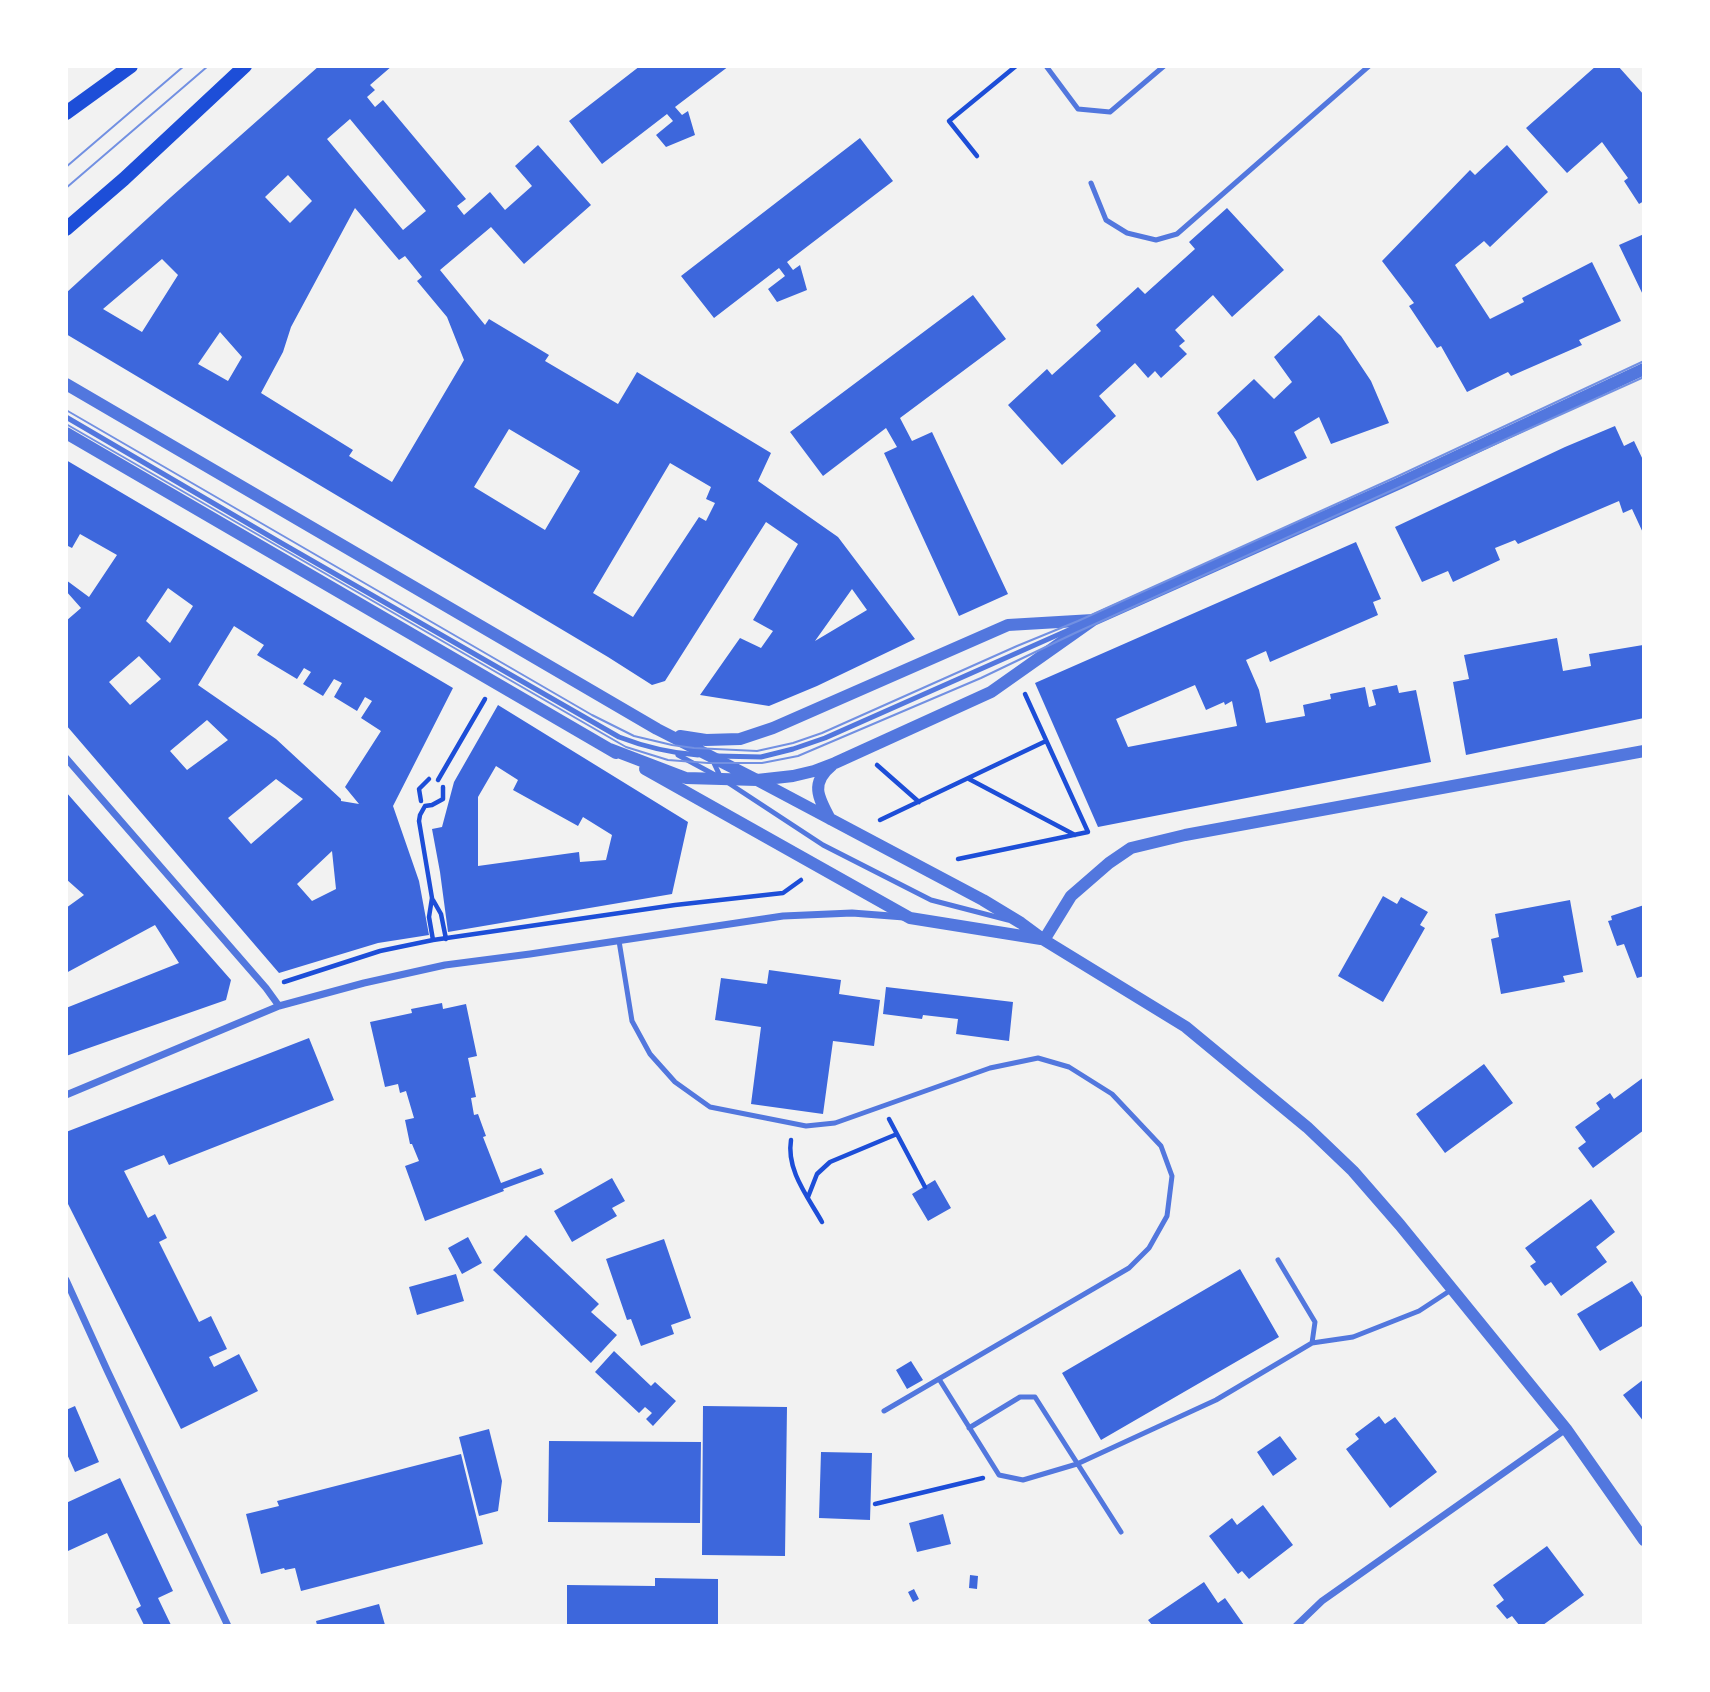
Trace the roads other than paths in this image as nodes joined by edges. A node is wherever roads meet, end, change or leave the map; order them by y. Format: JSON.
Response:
{"nodes":[{"id":1,"x":131,"y":66,"type":"edge"},
{"id":2,"x":245,"y":66,"type":"edge"},
{"id":3,"x":1046,"y":66,"type":"edge"},
{"id":4,"x":1164,"y":66,"type":"edge"},
{"id":5,"x":1369,"y":66,"type":"edge"},
{"id":6,"x":66,"y":113,"type":"edge"},
{"id":7,"x":1091,"y":183,"type":"dead end"},
{"id":8,"x":66,"y":229,"type":"edge"},
{"id":9,"x":1643,"y":369,"type":"edge"},
{"id":10,"x":66,"y":384,"type":"edge"},
{"id":11,"x":66,"y":416,"type":"edge"},
{"id":12,"x":66,"y":433,"type":"edge"},
{"id":13,"x":1093,"y":620,"type":"junction"},
{"id":14,"x":657,"y":729,"type":"junction"},
{"id":15,"x":610,"y":750,"type":"junction"},
{"id":16,"x":1643,"y":751,"type":"edge"},
{"id":17,"x":673,"y":753,"type":"junction"},
{"id":18,"x":710,"y":756,"type":"junction"},
{"id":19,"x":66,"y":758,"type":"edge"},
{"id":20,"x":835,"y":763,"type":"junction"},
{"id":21,"x":721,"y":778,"type":"junction"},
{"id":22,"x":757,"y":780,"type":"junction"},
{"id":23,"x":830,"y":819,"type":"junction"},
{"id":24,"x":910,"y":918,"type":"junction"},
{"id":25,"x":1021,"y":923,"type":"junction"},
{"id":26,"x":1044,"y":940,"type":"junction"},
{"id":27,"x":619,"y":941,"type":"junction"},
{"id":28,"x":279,"y":1006,"type":"junction"},
{"id":29,"x":66,"y":1095,"type":"edge"},
{"id":30,"x":1278,"y":1260,"type":"dead end"},
{"id":31,"x":66,"y":1280,"type":"edge"},
{"id":32,"x":1452,"y":1290,"type":"junction"},
{"id":33,"x":1312,"y":1343,"type":"junction"},
{"id":34,"x":939,"y":1379,"type":"junction"},
{"id":35,"x":884,"y":1411,"type":"dead end"},
{"id":36,"x":969,"y":1428,"type":"junction"},
{"id":37,"x":1566,"y":1429,"type":"junction"},
{"id":38,"x":1077,"y":1464,"type":"junction"},
{"id":39,"x":1121,"y":1532,"type":"dead end"},
{"id":40,"x":1643,"y":1540,"type":"edge"},
{"id":41,"x":228,"y":1626,"type":"edge"},
{"id":42,"x":1296,"y":1626,"type":"edge"}],
"edges":[{"from":1,"to":6,"type":"main road"},
{"from":2,"to":8,"type":"main road"},
{"from":3,"to":4,"type":"lane"},
{"from":5,"to":7,"type":"lane"},
{"from":9,"to":13,"type":"street"},
{"from":10,"to":14,"type":"street"},
{"from":11,"to":17,"type":"lane"},
{"from":12,"to":15,"type":"street"},
{"from":13,"to":14,"type":"street"},
{"from":13,"to":18,"type":"lane"},
{"from":13,"to":20,"type":"street"},
{"from":14,"to":18,"type":"street"},
{"from":15,"to":21,"type":"street"},
{"from":15,"to":24,"type":"street"},
{"from":16,"to":26,"type":"street"},
{"from":17,"to":18,"type":"lane"},
{"from":17,"to":21,"type":"lane"},
{"from":18,"to":21,"type":"lane"},
{"from":18,"to":22,"type":"street"},
{"from":19,"to":28,"type":"street"},
{"from":20,"to":22,"type":"street"},
{"from":20,"to":23,"type":"street"},
{"from":21,"to":22,"type":"street"},
{"from":21,"to":25,"type":"lane"},
{"from":22,"to":23,"type":"street"},
{"from":23,"to":25,"type":"street"},
{"from":24,"to":26,"type":"street"},
{"from":24,"to":27,"type":"street"},
{"from":25,"to":26,"type":"street"},
{"from":26,"to":32,"type":"street"},
{"from":27,"to":28,"type":"street"},
{"from":27,"to":34,"type":"lane"},
{"from":28,"to":29,"type":"street"},
{"from":30,"to":33,"type":"lane"},
{"from":31,"to":41,"type":"street"},
{"from":32,"to":33,"type":"lane"},
{"from":32,"to":37,"type":"street"},
{"from":33,"to":38,"type":"lane"},
{"from":34,"to":35,"type":"lane"},
{"from":34,"to":36,"type":"lane"},
{"from":36,"to":38,"type":"lane"},
{"from":36,"to":38,"type":"lane"},
{"from":37,"to":40,"type":"street"},
{"from":37,"to":42,"type":"street"},
{"from":38,"to":39,"type":"lane"}]}
